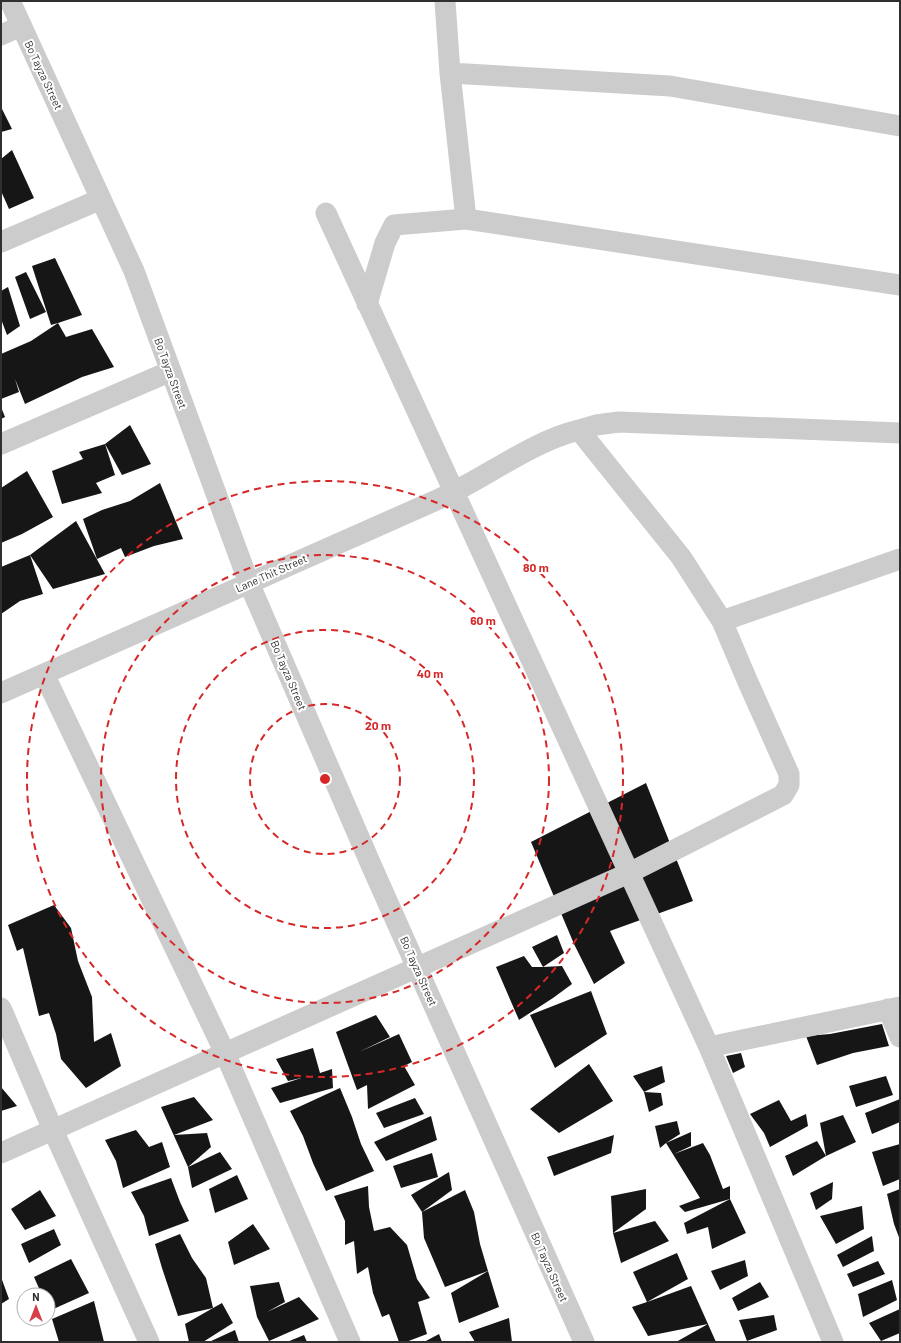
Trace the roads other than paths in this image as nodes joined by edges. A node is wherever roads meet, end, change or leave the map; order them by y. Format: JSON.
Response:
{"nodes":[{"id":1,"x":10,"y":1,"type":"edge"},
{"id":2,"x":445,"y":1,"type":"edge"},
{"id":3,"x":21,"y":26,"type":"junction"},
{"id":4,"x":1,"y":35,"type":"edge"},
{"id":5,"x":450,"y":73,"type":"junction"},
{"id":6,"x":900,"y":126,"type":"edge"},
{"id":7,"x":101,"y":199,"type":"junction"},
{"id":8,"x":326,"y":213,"type":"dead end"},
{"id":9,"x":466,"y":219,"type":"junction"},
{"id":10,"x":1,"y":242,"type":"edge"},
{"id":11,"x":900,"y":285,"type":"edge"},
{"id":12,"x":367,"y":304,"type":"junction"},
{"id":13,"x":171,"y":371,"type":"junction"},
{"id":14,"x":579,"y":430,"type":"junction"},
{"id":15,"x":900,"y":433,"type":"edge"},
{"id":16,"x":1,"y":444,"type":"edge"},
{"id":17,"x":453,"y":492,"type":"junction"},
{"id":18,"x":900,"y":559,"type":"edge"},
{"id":19,"x":250,"y":583,"type":"junction"},
{"id":20,"x":722,"y":621,"type":"junction"},
{"id":21,"x":44,"y":674,"type":"junction"},
{"id":22,"x":1,"y":693,"type":"edge"},
{"id":23,"x":629,"y":873,"type":"junction"},
{"id":24,"x":417,"y":968,"type":"junction"},
{"id":25,"x":1,"y":1008,"type":"edge"},
{"id":26,"x":894,"y":1008,"type":"edge"},
{"id":27,"x":900,"y":1037,"type":"edge"},
{"id":28,"x":709,"y":1047,"type":"junction"},
{"id":29,"x":225,"y":1053,"type":"junction"},
{"id":30,"x":54,"y":1130,"type":"junction"},
{"id":31,"x":1,"y":1153,"type":"edge"},
{"id":32,"x":149,"y":1342,"type":"edge"},
{"id":33,"x":350,"y":1342,"type":"edge"},
{"id":34,"x":584,"y":1342,"type":"edge"},
{"id":35,"x":833,"y":1342,"type":"edge"}],
"edges":[{"from":1,"to":3,"type":"street","name":"Bo Tayza Street"},
{"from":2,"to":5,"type":"street"},
{"from":3,"to":4,"type":"street"},
{"from":3,"to":7,"type":"street","name":"Bo Tayza Street"},
{"from":5,"to":6,"type":"street"},
{"from":5,"to":9,"type":"street"},
{"from":7,"to":10,"type":"street"},
{"from":7,"to":13,"type":"street","name":"Bo Tayza Street"},
{"from":8,"to":12,"type":"street"},
{"from":9,"to":11,"type":"street"},
{"from":9,"to":12,"type":"street"},
{"from":12,"to":17,"type":"street"},
{"from":13,"to":16,"type":"street"},
{"from":13,"to":19,"type":"street","name":"Bo Tayza Street"},
{"from":14,"to":15,"type":"street","name":"Lane Thit Street"},
{"from":14,"to":17,"type":"street","name":"Lane Thit Street"},
{"from":14,"to":20,"type":"street"},
{"from":17,"to":19,"type":"street","name":"Lane Thit Street"},
{"from":17,"to":23,"type":"street"},
{"from":18,"to":20,"type":"street"},
{"from":19,"to":21,"type":"street","name":"Lane Thit Street"},
{"from":19,"to":24,"type":"street","name":"Bo Tayza Street"},
{"from":20,"to":23,"type":"street"},
{"from":21,"to":22,"type":"street","name":"Lane Thit Street"},
{"from":21,"to":29,"type":"street"},
{"from":23,"to":24,"type":"street"},
{"from":23,"to":28,"type":"street"},
{"from":24,"to":29,"type":"street"},
{"from":24,"to":34,"type":"street","name":"Bo Tayza Street"},
{"from":25,"to":30,"type":"street"},
{"from":26,"to":27,"type":"street"},
{"from":26,"to":28,"type":"street"},
{"from":28,"to":35,"type":"street"},
{"from":29,"to":30,"type":"street"},
{"from":29,"to":33,"type":"street"},
{"from":30,"to":31,"type":"street"},
{"from":30,"to":32,"type":"street"}]}
